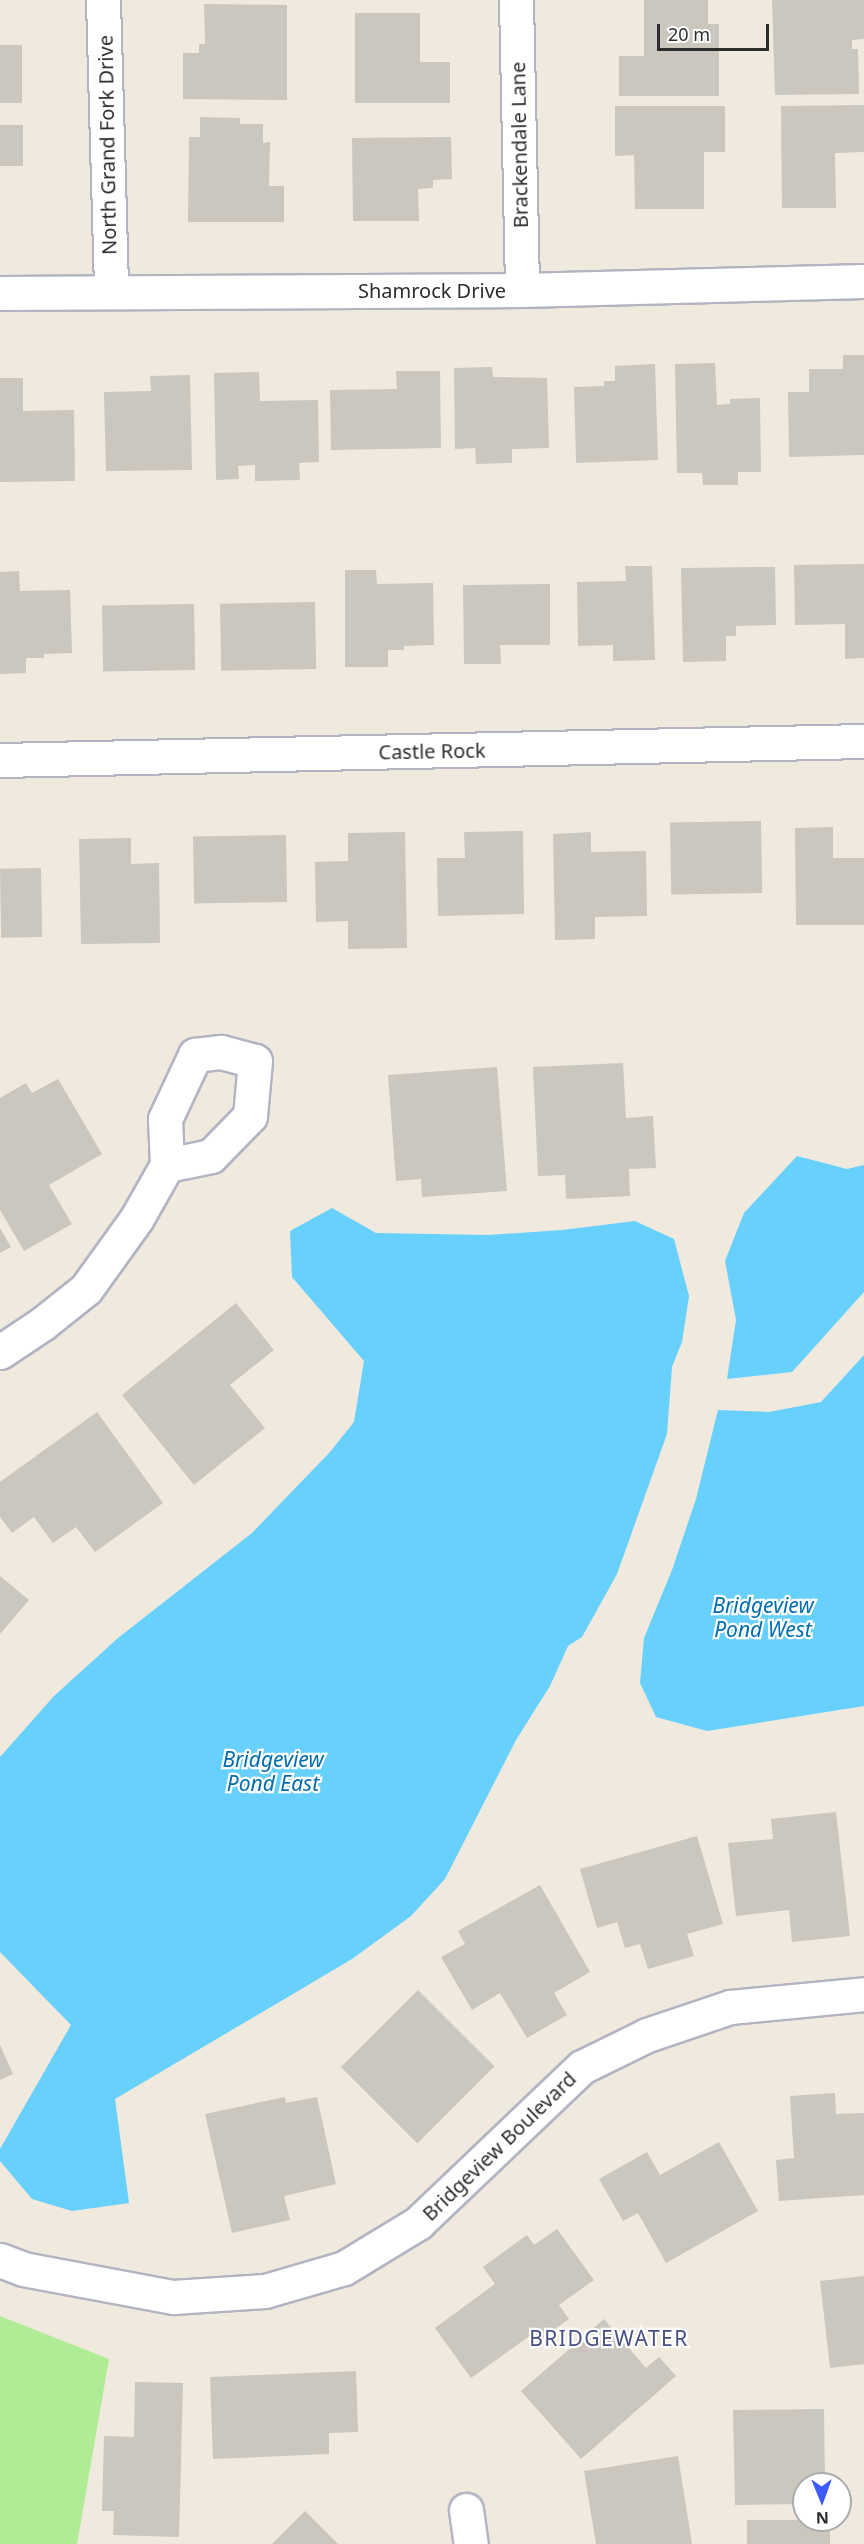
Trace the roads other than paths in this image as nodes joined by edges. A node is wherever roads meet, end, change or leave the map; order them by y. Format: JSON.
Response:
{"nodes":[{"id":1,"x":103,"y":0,"type":"edge"},
{"id":2,"x":516,"y":0,"type":"edge"},
{"id":3,"x":864,"y":281,"type":"edge"},
{"id":4,"x":522,"y":290,"type":"junction"},
{"id":5,"x":111,"y":291,"type":"junction"},
{"id":6,"x":0,"y":292,"type":"edge"},
{"id":7,"x":864,"y":741,"type":"edge"},
{"id":8,"x":0,"y":760,"type":"edge"},
{"id":9,"x":167,"y":1165,"type":"dead end"},
{"id":10,"x":0,"y":1352,"type":"edge"},
{"id":11,"x":864,"y":1994,"type":"edge"},
{"id":12,"x":0,"y":2260,"type":"edge"},
{"id":13,"x":466,"y":2510,"type":"dead end"},
{"id":14,"x":471,"y":2544,"type":"edge"}],
"edges":[{"from":1,"to":5,"type":"street","name":"North Grand Fork Drive"},
{"from":2,"to":4,"type":"street","name":"Brackendale Lane"},
{"from":3,"to":4,"type":"street","name":"Shamrock Drive"},
{"from":4,"to":5,"type":"street","name":"Shamrock Drive"},
{"from":5,"to":6,"type":"street","name":"Shamrock Drive"},
{"from":7,"to":8,"type":"street","name":"Castle Rock"},
{"from":9,"to":10,"type":"street"},
{"from":11,"to":12,"type":"street","name":"Bridgeview Boulevard"},
{"from":13,"to":14,"type":"street"}]}
